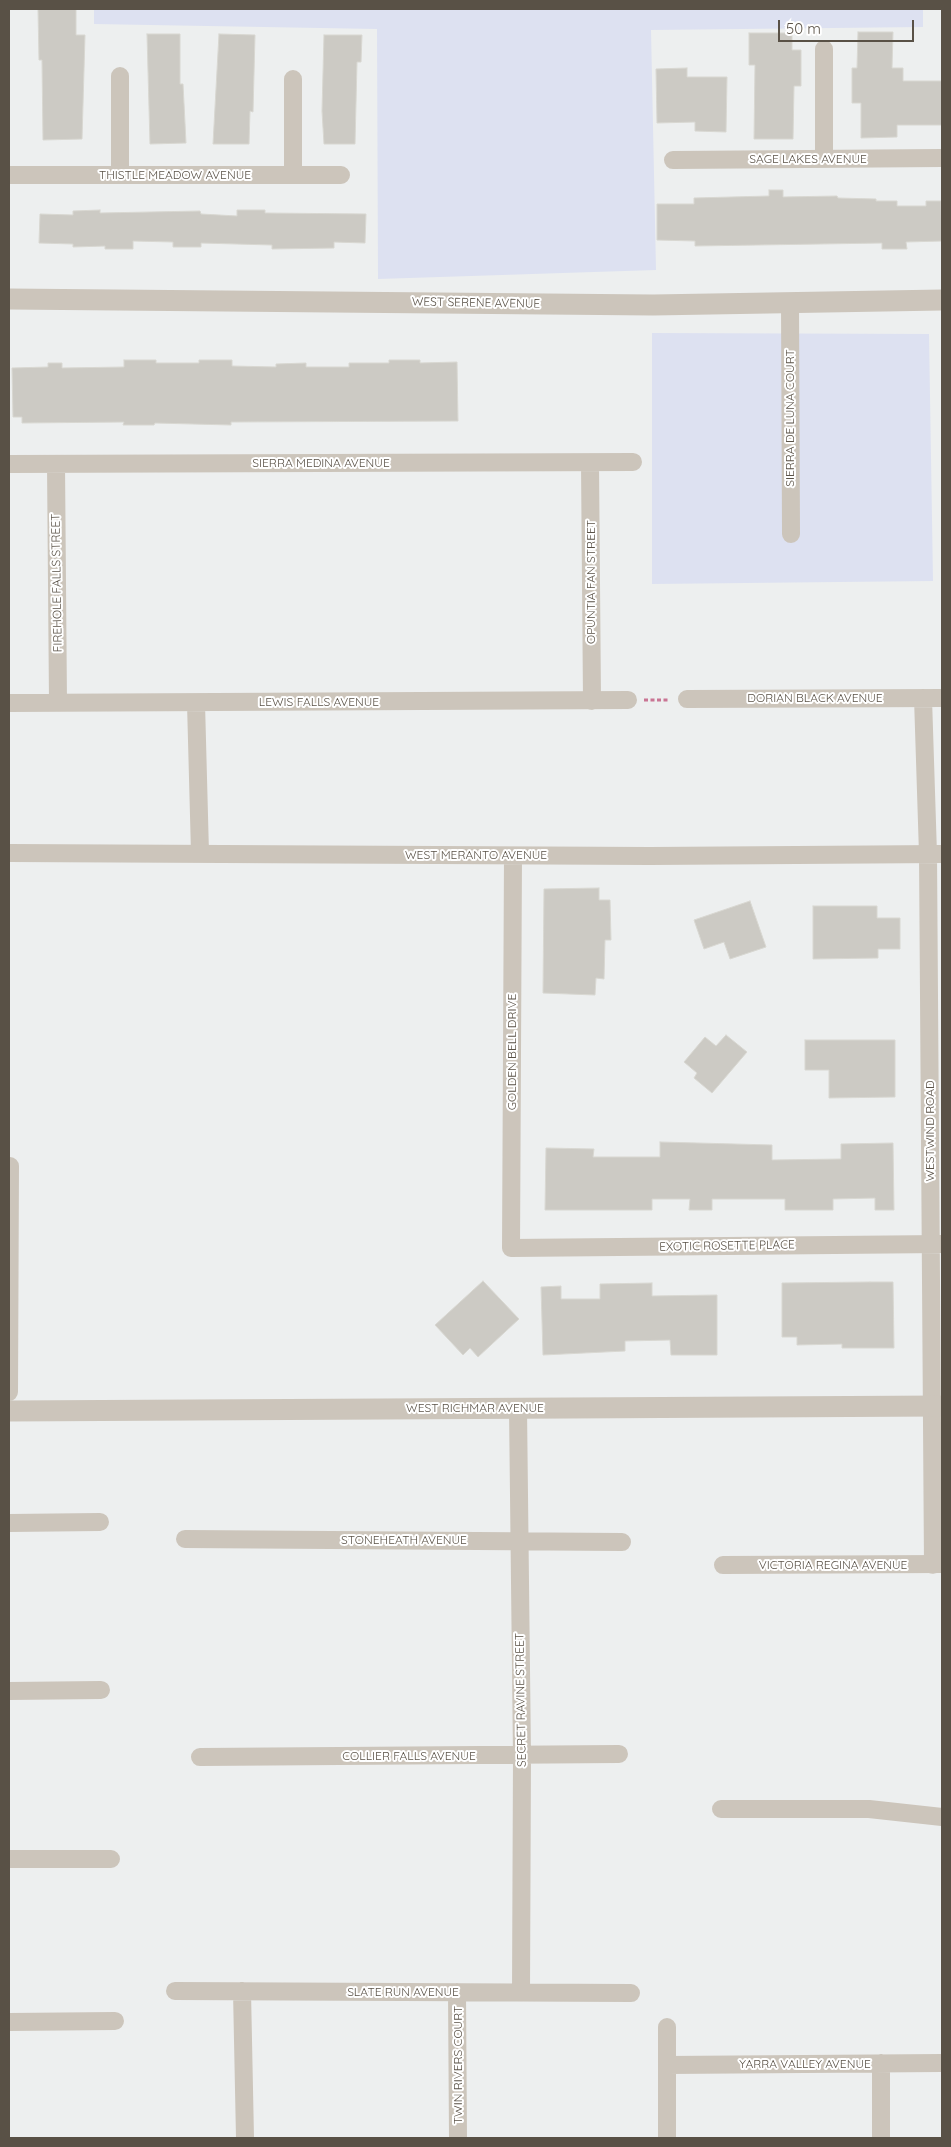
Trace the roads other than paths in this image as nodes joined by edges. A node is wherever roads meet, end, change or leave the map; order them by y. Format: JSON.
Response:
{"nodes":[{"id":1,"x":824,"y":49,"type":"dead end"},
{"id":2,"x":120,"y":76,"type":"dead end"},
{"id":3,"x":293,"y":79,"type":"dead end"},
{"id":4,"x":942,"y":158,"type":"edge"},
{"id":5,"x":824,"y":159,"type":"junction"},
{"id":6,"x":673,"y":160,"type":"dead end"},
{"id":7,"x":293,"y":174,"type":"junction"},
{"id":8,"x":9,"y":175,"type":"edge"},
{"id":9,"x":120,"y":175,"type":"junction"},
{"id":10,"x":341,"y":175,"type":"dead end"},
{"id":11,"x":9,"y":300,"type":"edge"},
{"id":12,"x":942,"y":300,"type":"edge"},
{"id":13,"x":790,"y":302,"type":"junction"},
{"id":14,"x":633,"y":462,"type":"dead end"},
{"id":15,"x":590,"y":463,"type":"junction"},
{"id":16,"x":9,"y":464,"type":"edge"},
{"id":17,"x":56,"y":464,"type":"junction"},
{"id":18,"x":791,"y":534,"type":"dead end"},
{"id":19,"x":923,"y":698,"type":"junction"},
{"id":20,"x":942,"y":698,"type":"edge"},
{"id":21,"x":687,"y":699,"type":"road end"},
{"id":22,"x":628,"y":700,"type":"road end"},
{"id":23,"x":592,"y":701,"type":"junction"},
{"id":24,"x":9,"y":703,"type":"edge"},
{"id":25,"x":58,"y":703,"type":"junction"},
{"id":26,"x":196,"y":703,"type":"junction"},
{"id":27,"x":9,"y":853,"type":"edge"},
{"id":28,"x":200,"y":853,"type":"junction"},
{"id":29,"x":935,"y":854,"type":"edge"},
{"id":30,"x":513,"y":856,"type":"junction"},
{"id":31,"x":10,"y":1166,"type":"edge"},
{"id":32,"x":936,"y":1244,"type":"edge"},
{"id":33,"x":512,"y":1248,"type":"joint"},
{"id":34,"x":9,"y":1260,"type":"edge"},
{"id":35,"x":9,"y":1392,"type":"edge"},
{"id":36,"x":937,"y":1406,"type":"edge"},
{"id":37,"x":518,"y":1408,"type":"junction"},
{"id":38,"x":9,"y":1411,"type":"edge"},
{"id":39,"x":100,"y":1522,"type":"dead end"},
{"id":40,"x":9,"y":1523,"type":"edge"},
{"id":41,"x":185,"y":1539,"type":"dead end"},
{"id":42,"x":520,"y":1540,"type":"junction"},
{"id":43,"x":622,"y":1542,"type":"dead end"},
{"id":44,"x":723,"y":1565,"type":"dead end"},
{"id":45,"x":938,"y":1565,"type":"edge"},
{"id":46,"x":9,"y":1690,"type":"edge"},
{"id":47,"x":101,"y":1690,"type":"dead end"},
{"id":48,"x":619,"y":1754,"type":"dead end"},
{"id":49,"x":522,"y":1756,"type":"junction"},
{"id":50,"x":200,"y":1757,"type":"dead end"},
{"id":51,"x":721,"y":1809,"type":"dead end"},
{"id":52,"x":942,"y":1817,"type":"edge"},
{"id":53,"x":9,"y":1859,"type":"edge"},
{"id":54,"x":111,"y":1859,"type":"dead end"},
{"id":55,"x":175,"y":1991,"type":"dead end"},
{"id":56,"x":242,"y":1991,"type":"junction"},
{"id":57,"x":457,"y":1992,"type":"junction"},
{"id":58,"x":521,"y":1992,"type":"junction"},
{"id":59,"x":631,"y":1992,"type":"dead end"},
{"id":60,"x":115,"y":2021,"type":"dead end"},
{"id":61,"x":9,"y":2022,"type":"edge"},
{"id":62,"x":667,"y":2027,"type":"dead end"},
{"id":63,"x":881,"y":2063,"type":"junction"},
{"id":64,"x":942,"y":2063,"type":"edge"},
{"id":65,"x":667,"y":2065,"type":"junction"},
{"id":66,"x":245,"y":2138,"type":"edge"},
{"id":67,"x":458,"y":2138,"type":"edge"},
{"id":68,"x":667,"y":2138,"type":"edge"},
{"id":69,"x":881,"y":2138,"type":"edge"}],
"edges":[{"from":1,"to":5,"type":"street"},
{"from":2,"to":9,"type":"street"},
{"from":3,"to":7,"type":"street"},
{"from":4,"to":5,"type":"street","name":"SAGE LAKES AVENUE"},
{"from":5,"to":6,"type":"street","name":"SAGE LAKES AVENUE"},
{"from":7,"to":9,"type":"street","name":"THISTLE MEADOW AVENUE"},
{"from":7,"to":10,"type":"street","name":"THISTLE MEADOW AVENUE"},
{"from":8,"to":9,"type":"street","name":"THISTLE MEADOW AVENUE"},
{"from":11,"to":13,"type":"street","name":"WEST SERENE AVENUE"},
{"from":12,"to":13,"type":"street","name":"WEST SERENE AVENUE"},
{"from":13,"to":18,"type":"street","name":"SIERRA DE LUNA COURT"},
{"from":14,"to":15,"type":"street","name":"SIERRA MEDINA AVENUE"},
{"from":15,"to":17,"type":"street","name":"SIERRA MEDINA AVENUE"},
{"from":15,"to":23,"type":"street","name":"OPUNTIA FAN STREET"},
{"from":16,"to":17,"type":"street","name":"SIERRA MEDINA AVENUE"},
{"from":17,"to":25,"type":"street","name":"FIREHOLE FALLS STREET"},
{"from":19,"to":20,"type":"street","name":"DORIAN BLACK AVENUE"},
{"from":19,"to":21,"type":"street","name":"DORIAN BLACK AVENUE"},
{"from":19,"to":29,"type":"street","name":"WESTWIND ROAD"},
{"from":22,"to":23,"type":"street","name":"LEWIS FALLS AVENUE"},
{"from":23,"to":26,"type":"street","name":"LEWIS FALLS AVENUE"},
{"from":24,"to":25,"type":"street","name":"LEWIS FALLS AVENUE"},
{"from":25,"to":26,"type":"street","name":"LEWIS FALLS AVENUE"},
{"from":26,"to":28,"type":"street"},
{"from":27,"to":28,"type":"street","name":"WEST MERANTO AVENUE"},
{"from":28,"to":30,"type":"street","name":"WEST MERANTO AVENUE"},
{"from":29,"to":30,"type":"street","name":"WEST MERANTO AVENUE"},
{"from":29,"to":32,"type":"street","name":"WESTWIND ROAD"},
{"from":30,"to":33,"type":"street","name":"GOLDEN BELL DRIVE"},
{"from":31,"to":34,"type":"street"},
{"from":32,"to":33,"type":"street","name":"EXOTIC ROSETTE PLACE"},
{"from":32,"to":36,"type":"street","name":"WESTWIND ROAD"},
{"from":34,"to":35,"type":"street"},
{"from":36,"to":37,"type":"street","name":"WEST RICHMAR AVENUE"},
{"from":36,"to":45,"type":"street","name":"WESTWIND ROAD"},
{"from":37,"to":38,"type":"street","name":"WEST RICHMAR AVENUE"},
{"from":37,"to":42,"type":"street","name":"SECRET RAVINE STREET"},
{"from":39,"to":40,"type":"street"},
{"from":41,"to":42,"type":"street","name":"STONEHEATH AVENUE"},
{"from":42,"to":43,"type":"street","name":"STONEHEATH AVENUE"},
{"from":42,"to":49,"type":"street","name":"SECRET RAVINE STREET"},
{"from":44,"to":45,"type":"street","name":"VICTORIA REGINA AVENUE"},
{"from":46,"to":47,"type":"street"},
{"from":48,"to":49,"type":"street","name":"COLLIER FALLS AVENUE"},
{"from":49,"to":50,"type":"street","name":"COLLIER FALLS AVENUE"},
{"from":49,"to":58,"type":"street","name":"SECRET RAVINE STREET"},
{"from":51,"to":52,"type":"street"},
{"from":53,"to":54,"type":"street"},
{"from":55,"to":56,"type":"street","name":"SLATE RUN AVENUE"},
{"from":56,"to":57,"type":"street","name":"SLATE RUN AVENUE"},
{"from":56,"to":66,"type":"street"},
{"from":57,"to":58,"type":"street","name":"SLATE RUN AVENUE"},
{"from":57,"to":67,"type":"street","name":"TWIN RIVERS COURT"},
{"from":58,"to":59,"type":"street","name":"SLATE RUN AVENUE"},
{"from":60,"to":61,"type":"street"},
{"from":62,"to":65,"type":"street"},
{"from":63,"to":64,"type":"street","name":"YARRA VALLEY AVENUE"},
{"from":63,"to":65,"type":"street","name":"YARRA VALLEY AVENUE"},
{"from":63,"to":69,"type":"street"},
{"from":65,"to":68,"type":"street"}]}
